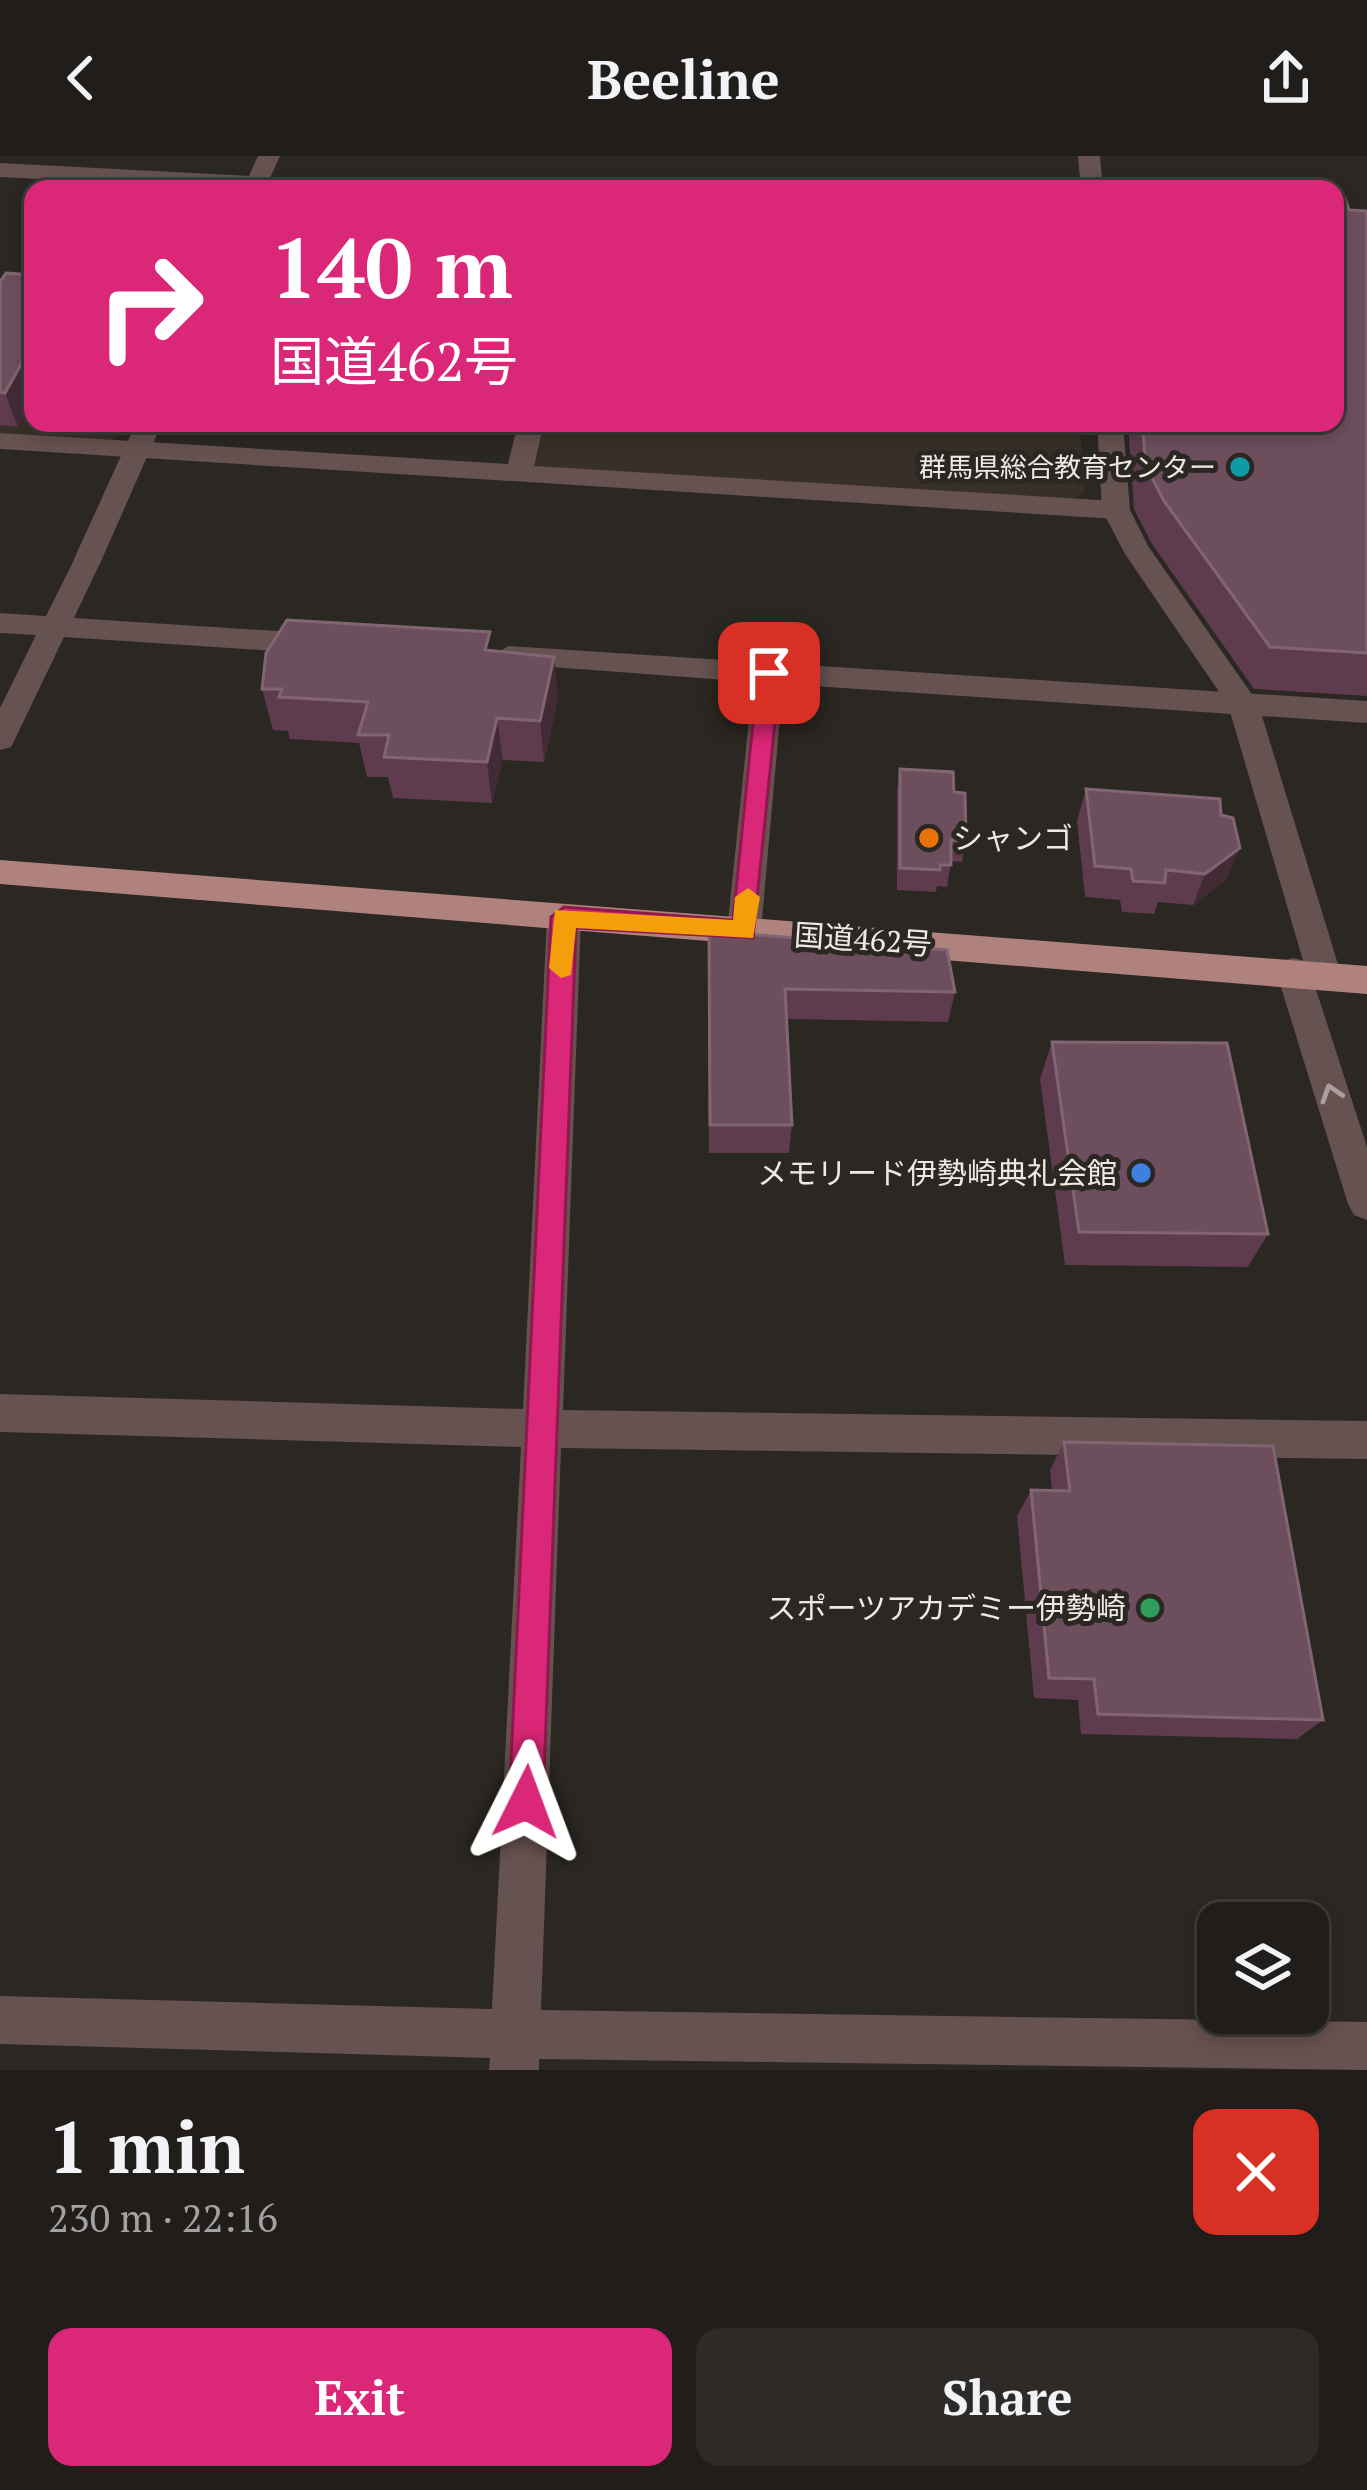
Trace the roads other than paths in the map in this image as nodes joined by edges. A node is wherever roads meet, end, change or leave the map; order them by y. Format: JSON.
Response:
{"nodes":[{"id":1,"x":78,"y":165,"type":"edge"},
{"id":2,"x":0,"y":170,"type":"edge"},
{"id":3,"x":204,"y":180,"type":"edge"},
{"id":4,"x":144,"y":432,"type":"edge"},
{"id":5,"x":529,"y":432,"type":"edge"},
{"id":6,"x":1110,"y":432,"type":"edge"},
{"id":7,"x":0,"y":441,"type":"edge"},
{"id":8,"x":136,"y":449,"type":"junction"},
{"id":9,"x":519,"y":473,"type":"junction"},
{"id":10,"x":1116,"y":510,"type":"junction"},
{"id":11,"x":0,"y":623,"type":"edge"},
{"id":12,"x":52,"y":626,"type":"junction"},
{"id":13,"x":363,"y":646,"type":"edge"},
{"id":14,"x":482,"y":654,"type":"edge"},
{"id":15,"x":769,"y":673,"type":"junction"},
{"id":16,"x":1243,"y":703,"type":"junction"},
{"id":17,"x":1367,"y":712,"type":"edge"},
{"id":18,"x":0,"y":739,"type":"edge"},
{"id":19,"x":0,"y":872,"type":"edge"},
{"id":20,"x":564,"y":917,"type":"junction"},
{"id":21,"x":744,"y":931,"type":"junction"},
{"id":22,"x":1308,"y":973,"type":"junction"},
{"id":23,"x":1367,"y":980,"type":"edge"},
{"id":24,"x":1367,"y":1204,"type":"edge"},
{"id":25,"x":0,"y":1413,"type":"edge"},
{"id":26,"x":543,"y":1429,"type":"junction"},
{"id":27,"x":1367,"y":1440,"type":"edge"},
{"id":28,"x":0,"y":2020,"type":"edge"},
{"id":29,"x":1367,"y":2047,"type":"edge"},
{"id":30,"x":515,"y":2052,"type":"edge"}],
"edges":[{"from":1,"to":2,"type":"street"},
{"from":1,"to":3,"type":"street"},
{"from":4,"to":8,"type":"street"},
{"from":5,"to":9,"type":"street"},
{"from":6,"to":10,"type":"street"},
{"from":7,"to":8,"type":"street"},
{"from":8,"to":9,"type":"street"},
{"from":8,"to":12,"type":"street"},
{"from":9,"to":10,"type":"street"},
{"from":10,"to":16,"type":"street"},
{"from":11,"to":12,"type":"street"},
{"from":12,"to":13,"type":"street"},
{"from":12,"to":18,"type":"street"},
{"from":14,"to":15,"type":"street"},
{"from":15,"to":16,"type":"street"},
{"from":15,"to":21,"type":"street"},
{"from":16,"to":17,"type":"street"},
{"from":16,"to":22,"type":"street"},
{"from":19,"to":20,"type":"highway","name":"国道462号"},
{"from":20,"to":21,"type":"highway","name":"国道462号"},
{"from":20,"to":26,"type":"street"},
{"from":21,"to":22,"type":"highway","name":"国道462号"},
{"from":22,"to":23,"type":"highway","name":"国道462号"},
{"from":24,"to":22,"type":"street","one_way":true},
{"from":25,"to":26,"type":"street"},
{"from":26,"to":27,"type":"street"},
{"from":26,"to":30,"type":"street"},
{"from":28,"to":30,"type":"street"},
{"from":29,"to":30,"type":"street"}]}
